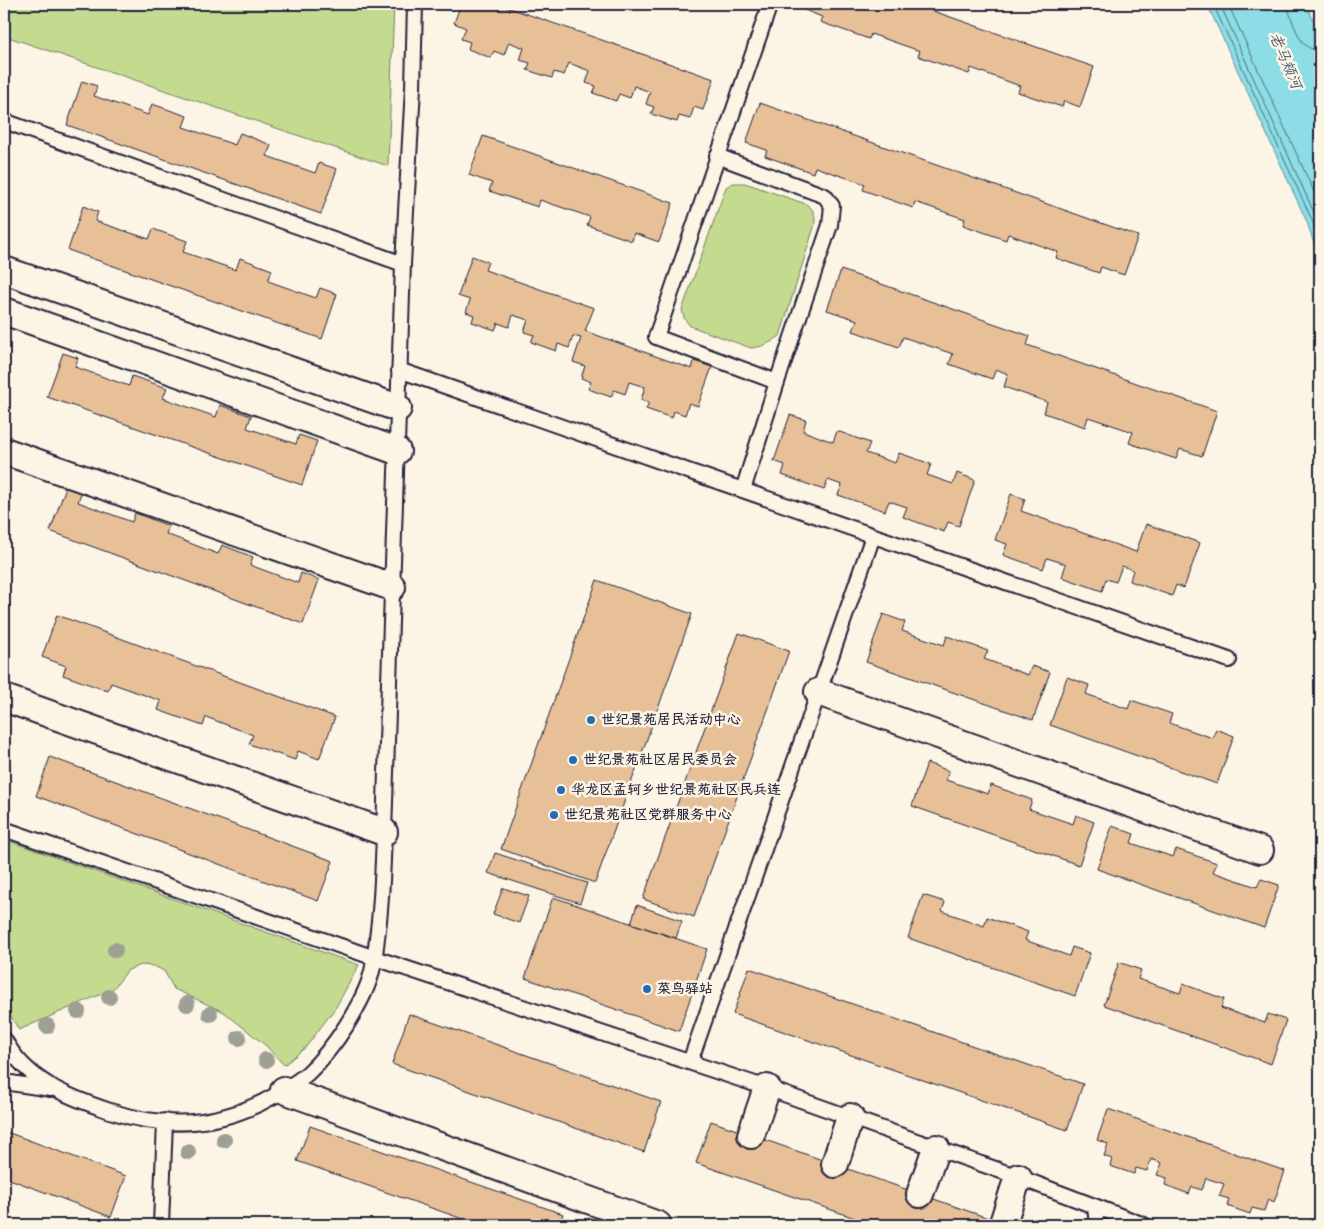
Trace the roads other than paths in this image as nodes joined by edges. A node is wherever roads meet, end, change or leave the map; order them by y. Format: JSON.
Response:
{"nodes":[{"id":1,"x":414,"y":4,"type":"edge"},
{"id":2,"x":770,"y":4,"type":"edge"},
{"id":3,"x":4,"y":121,"type":"edge"},
{"id":4,"x":717,"y":156,"type":"junction"},
{"id":5,"x":403,"y":264,"type":"junction"},
{"id":6,"x":4,"y":270,"type":"edge"},
{"id":7,"x":4,"y":311,"type":"edge"},
{"id":8,"x":400,"y":370,"type":"junction"},
{"id":9,"x":777,"y":382,"type":"junction"},
{"id":10,"x":398,"y":408,"type":"junction"},
{"id":11,"x":4,"y":451,"type":"edge"},
{"id":12,"x":396,"y":451,"type":"junction"},
{"id":13,"x":743,"y":490,"type":"junction"},
{"id":14,"x":873,"y":536,"type":"junction"},
{"id":15,"x":392,"y":587,"type":"junction"},
{"id":16,"x":1229,"y":660,"type":"dead end"},
{"id":17,"x":818,"y":692,"type":"junction"},
{"id":18,"x":4,"y":698,"type":"edge"},
{"id":19,"x":4,"y":829,"type":"edge"},
{"id":20,"x":384,"y":832,"type":"junction"},
{"id":21,"x":1260,"y":850,"type":"dead end"},
{"id":22,"x":375,"y":958,"type":"junction"},
{"id":23,"x":4,"y":1039,"type":"edge"},
{"id":24,"x":690,"y":1062,"type":"junction"},
{"id":25,"x":4,"y":1082,"type":"edge"},
{"id":26,"x":767,"y":1088,"type":"junction"},
{"id":27,"x":55,"y":1090,"type":"junction"},
{"id":28,"x":284,"y":1090,"type":"junction"},
{"id":29,"x":850,"y":1117,"type":"junction"},
{"id":30,"x":165,"y":1121,"type":"junction"},
{"id":31,"x":751,"y":1135,"type":"dead end"},
{"id":32,"x":936,"y":1148,"type":"junction"},
{"id":33,"x":835,"y":1164,"type":"dead end"},
{"id":34,"x":1018,"y":1177,"type":"junction"},
{"id":35,"x":920,"y":1194,"type":"dead end"},
{"id":36,"x":1095,"y":1207,"type":"junction"},
{"id":37,"x":1003,"y":1224,"type":"dead end"},
{"id":38,"x":161,"y":1225,"type":"edge"},
{"id":39,"x":658,"y":1225,"type":"edge"},
{"id":40,"x":1097,"y":1225,"type":"edge"},
{"id":41,"x":1144,"y":1225,"type":"edge"}],
"edges":[{"from":1,"to":5,"type":"lane"},
{"from":2,"to":4,"type":"lane"},
{"from":3,"to":5,"type":"lane"},
{"from":4,"to":9,"type":"lane"},
{"from":4,"to":9,"type":"lane"},
{"from":5,"to":8,"type":"lane"},
{"from":6,"to":10,"type":"street"},
{"from":7,"to":12,"type":"street"},
{"from":8,"to":10,"type":"lane"},
{"from":8,"to":13,"type":"lane"},
{"from":9,"to":13,"type":"lane"},
{"from":10,"to":12,"type":"lane"},
{"from":11,"to":15,"type":"street"},
{"from":12,"to":15,"type":"lane"},
{"from":13,"to":14,"type":"lane"},
{"from":14,"to":16,"type":"lane"},
{"from":14,"to":17,"type":"lane"},
{"from":15,"to":20,"type":"lane"},
{"from":17,"to":21,"type":"street"},
{"from":17,"to":24,"type":"lane"},
{"from":18,"to":20,"type":"street"},
{"from":19,"to":22,"type":"lane"},
{"from":20,"to":22,"type":"lane"},
{"from":22,"to":24,"type":"lane"},
{"from":22,"to":28,"type":"lane"},
{"from":23,"to":27,"type":"lane"},
{"from":24,"to":26,"type":"lane"},
{"from":25,"to":27,"type":"lane"},
{"from":26,"to":29,"type":"lane"},
{"from":26,"to":31,"type":"street"},
{"from":27,"to":30,"type":"lane"},
{"from":28,"to":30,"type":"lane"},
{"from":28,"to":39,"type":"street"},
{"from":29,"to":32,"type":"lane"},
{"from":29,"to":33,"type":"street"},
{"from":30,"to":38,"type":"lane"},
{"from":32,"to":34,"type":"lane"},
{"from":32,"to":35,"type":"street"},
{"from":34,"to":36,"type":"lane"},
{"from":34,"to":37,"type":"street"},
{"from":36,"to":40,"type":"lane"},
{"from":36,"to":41,"type":"lane"}]}
